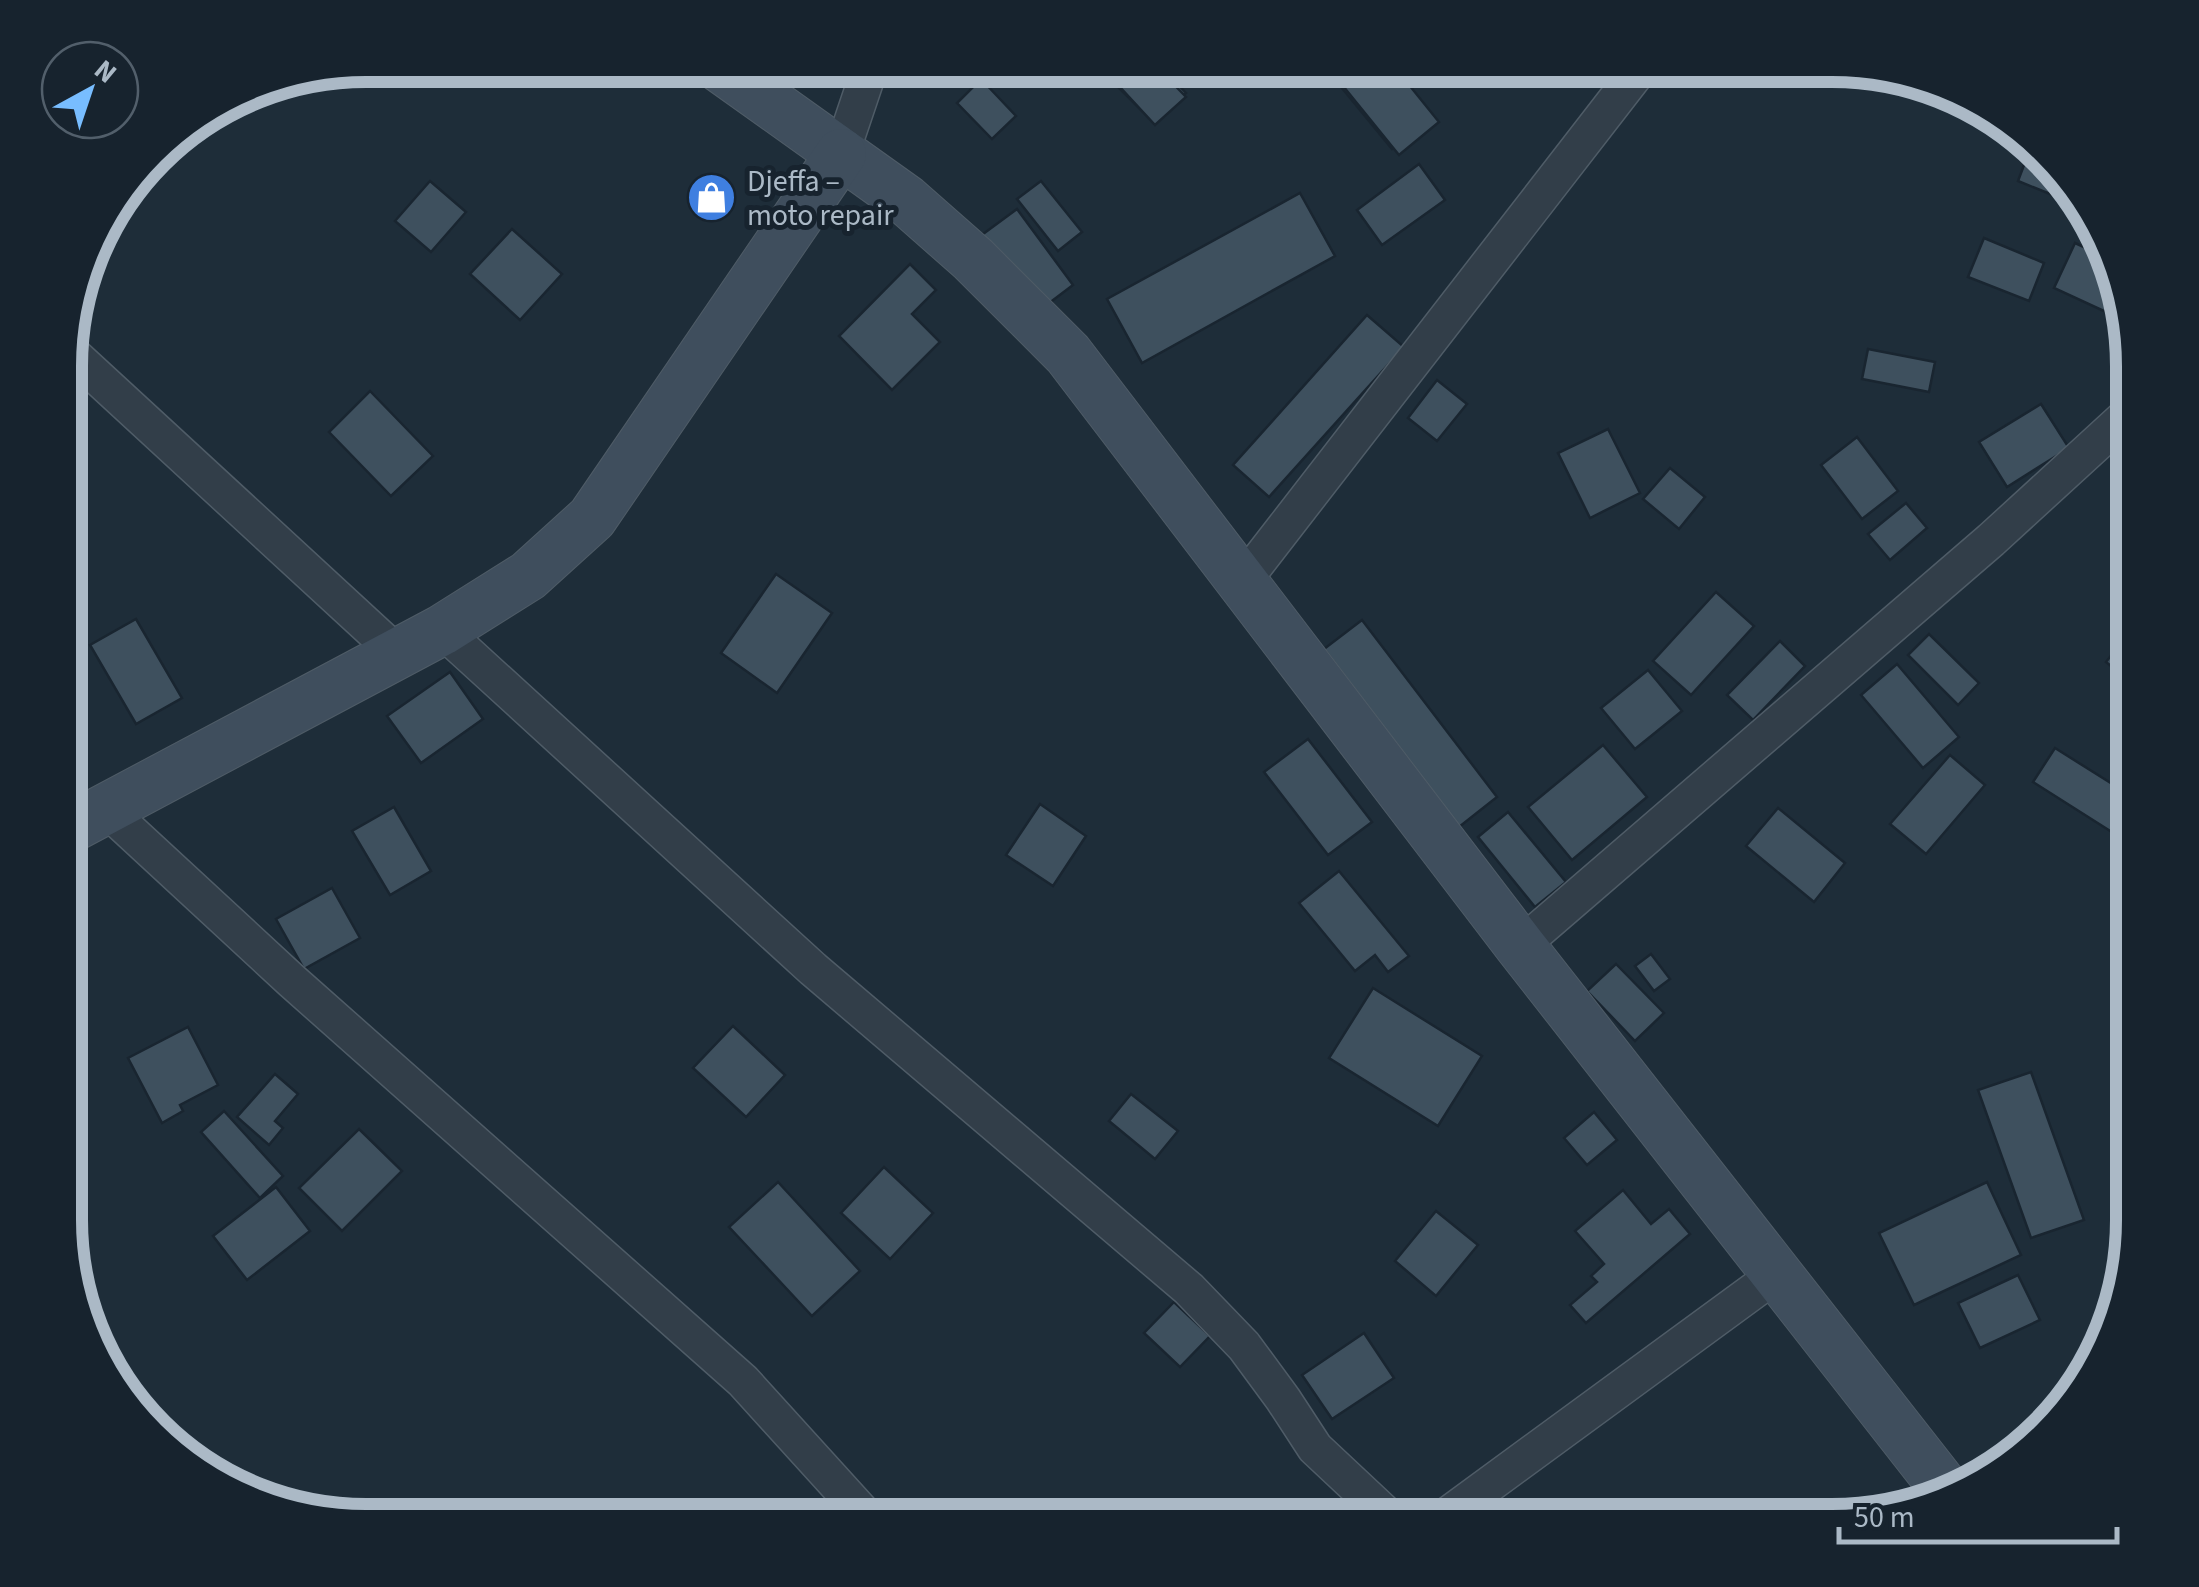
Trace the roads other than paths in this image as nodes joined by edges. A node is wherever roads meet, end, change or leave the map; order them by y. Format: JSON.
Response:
{"nodes":[{"id":1,"x":741,"y":82,"type":"edge"},
{"id":2,"x":865,"y":82,"type":"edge"},
{"id":3,"x":1629,"y":83,"type":"edge"},
{"id":4,"x":841,"y":154,"type":"junction"},
{"id":5,"x":82,"y":363,"type":"edge"},
{"id":6,"x":2116,"y":426,"type":"edge"},
{"id":7,"x":1243,"y":581,"type":"junction"},
{"id":8,"x":442,"y":630,"type":"junction"},
{"id":9,"x":398,"y":654,"type":"junction"},
{"id":10,"x":87,"y":819,"type":"edge"},
{"id":11,"x":1520,"y":946,"type":"junction"},
{"id":12,"x":1778,"y":1273,"type":"junction"},
{"id":13,"x":1941,"y":1483,"type":"edge"},
{"id":14,"x":855,"y":1504,"type":"edge"},
{"id":15,"x":1375,"y":1504,"type":"edge"},
{"id":16,"x":1463,"y":1504,"type":"edge"}],
"edges":[{"from":1,"to":4,"type":"street"},
{"from":2,"to":4,"type":"street"},
{"from":3,"to":7,"type":"street"},
{"from":4,"to":7,"type":"street"},
{"from":4,"to":8,"type":"street"},
{"from":5,"to":9,"type":"street"},
{"from":6,"to":11,"type":"street"},
{"from":7,"to":11,"type":"street"},
{"from":8,"to":9,"type":"street"},
{"from":8,"to":15,"type":"street"},
{"from":9,"to":10,"type":"street"},
{"from":10,"to":14,"type":"street"},
{"from":11,"to":12,"type":"street"},
{"from":12,"to":13,"type":"street"},
{"from":12,"to":16,"type":"street"}]}
